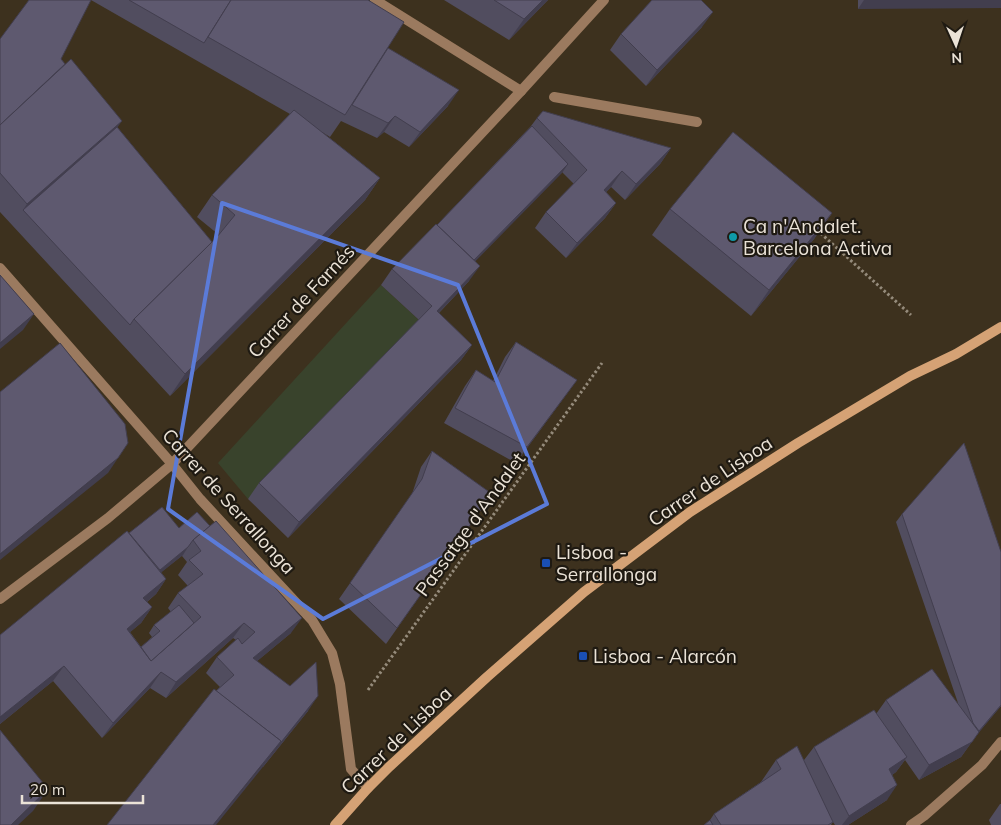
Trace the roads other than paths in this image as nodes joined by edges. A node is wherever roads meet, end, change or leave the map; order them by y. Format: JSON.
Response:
{"nodes":[{"id":1,"x":375,"y":0,"type":"edge"},
{"id":2,"x":604,"y":0,"type":"edge"},
{"id":3,"x":521,"y":91,"type":"junction"},
{"id":4,"x":554,"y":97,"type":"dead end"},
{"id":5,"x":697,"y":122,"type":"dead end"},
{"id":6,"x":0,"y":268,"type":"edge"},
{"id":7,"x":1001,"y":327,"type":"edge"},
{"id":8,"x":172,"y":464,"type":"junction"},
{"id":9,"x":0,"y":599,"type":"edge"},
{"id":10,"x":1001,"y":742,"type":"edge"},
{"id":11,"x":368,"y":788,"type":"junction"},
{"id":12,"x":335,"y":825,"type":"edge"},
{"id":13,"x":911,"y":825,"type":"edge"}],
"edges":[{"from":1,"to":3,"type":"street"},
{"from":2,"to":3,"type":"street","name":"Carrer de Farnés"},
{"from":3,"to":8,"type":"street","name":"Carrer de Farnés"},
{"from":4,"to":5,"type":"street"},
{"from":6,"to":8,"type":"street","name":"Carrer de Serrallonga"},
{"from":7,"to":11,"type":"street","name":"Carrer de Lisboa"},
{"from":8,"to":9,"type":"street","name":"Carrer de Farnés"},
{"from":8,"to":11,"type":"street","name":"Carrer de Serrallonga"},
{"from":10,"to":13,"type":"street"},
{"from":11,"to":12,"type":"street","name":"Carrer de Lisboa"}]}
